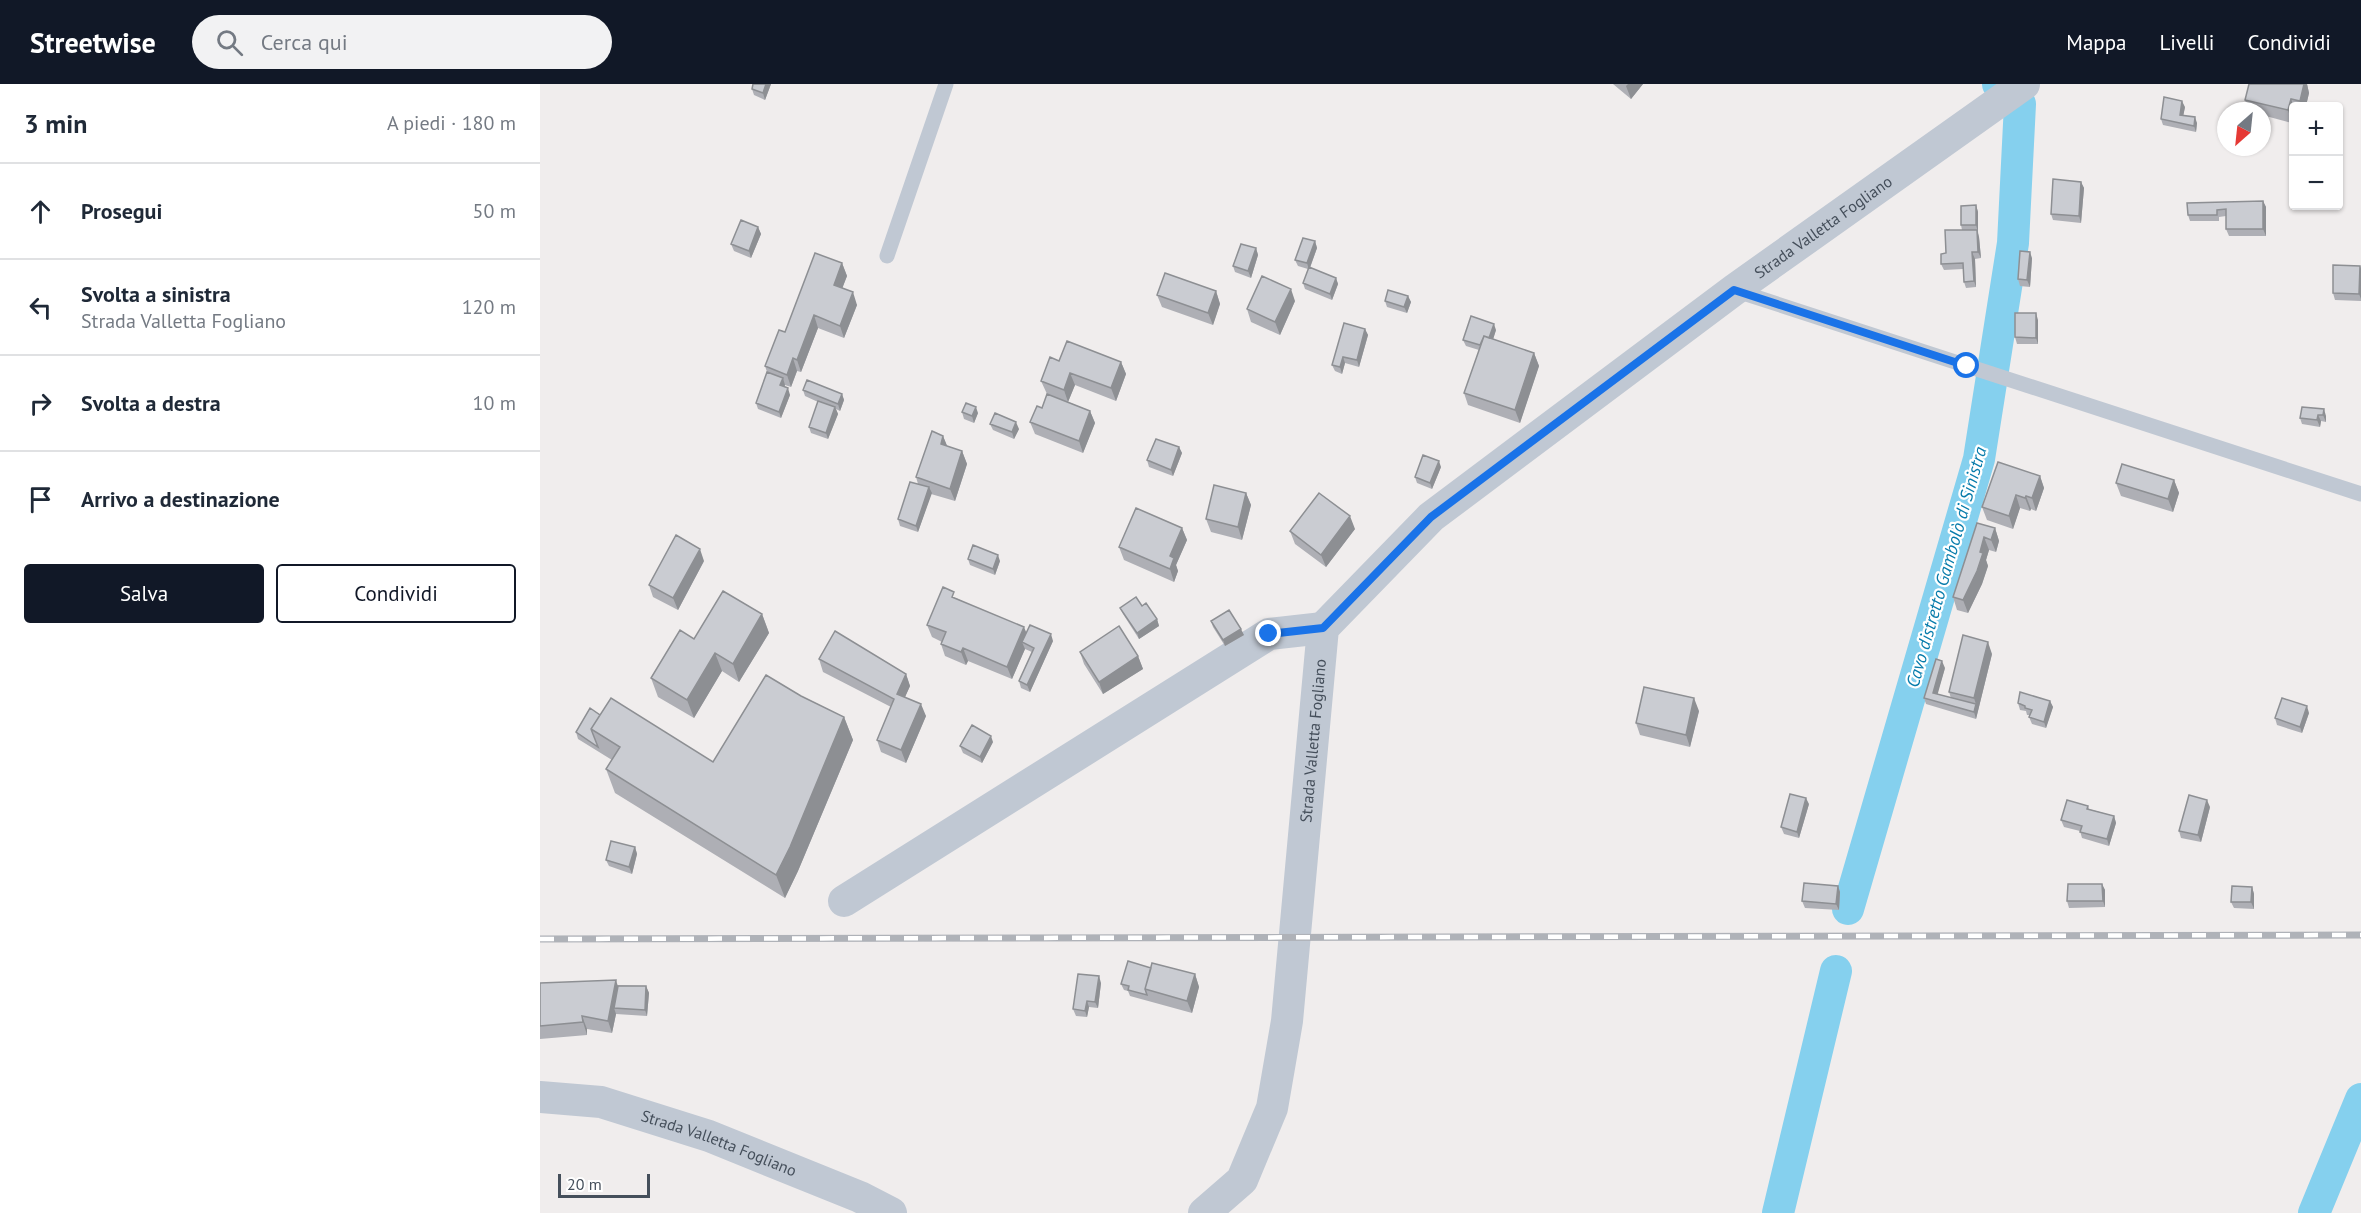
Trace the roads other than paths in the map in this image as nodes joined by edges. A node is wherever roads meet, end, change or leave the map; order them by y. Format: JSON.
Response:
{"nodes":[{"id":1,"x":946,"y":84,"type":"edge"},
{"id":2,"x":2024,"y":84,"type":"edge"},
{"id":3,"x":887,"y":256,"type":"dead end"},
{"id":4,"x":1734,"y":290,"type":"junction"},
{"id":5,"x":2361,"y":494,"type":"edge"},
{"id":6,"x":1323,"y":628,"type":"junction"},
{"id":7,"x":844,"y":901,"type":"dead end"},
{"id":8,"x":540,"y":1097,"type":"edge"},
{"id":9,"x":891,"y":1213,"type":"edge"},
{"id":10,"x":1204,"y":1213,"type":"edge"}],
"edges":[{"from":1,"to":3,"type":"lane"},
{"from":2,"to":4,"type":"street","name":"Strada Valletta Fogliano"},
{"from":4,"to":5,"type":"lane"},
{"from":4,"to":6,"type":"street","name":"Strada Valletta Fogliano"},
{"from":6,"to":7,"type":"street"},
{"from":6,"to":10,"type":"street","name":"Strada Valletta Fogliano"},
{"from":8,"to":9,"type":"street","name":"Strada Valletta Fogliano"}]}
